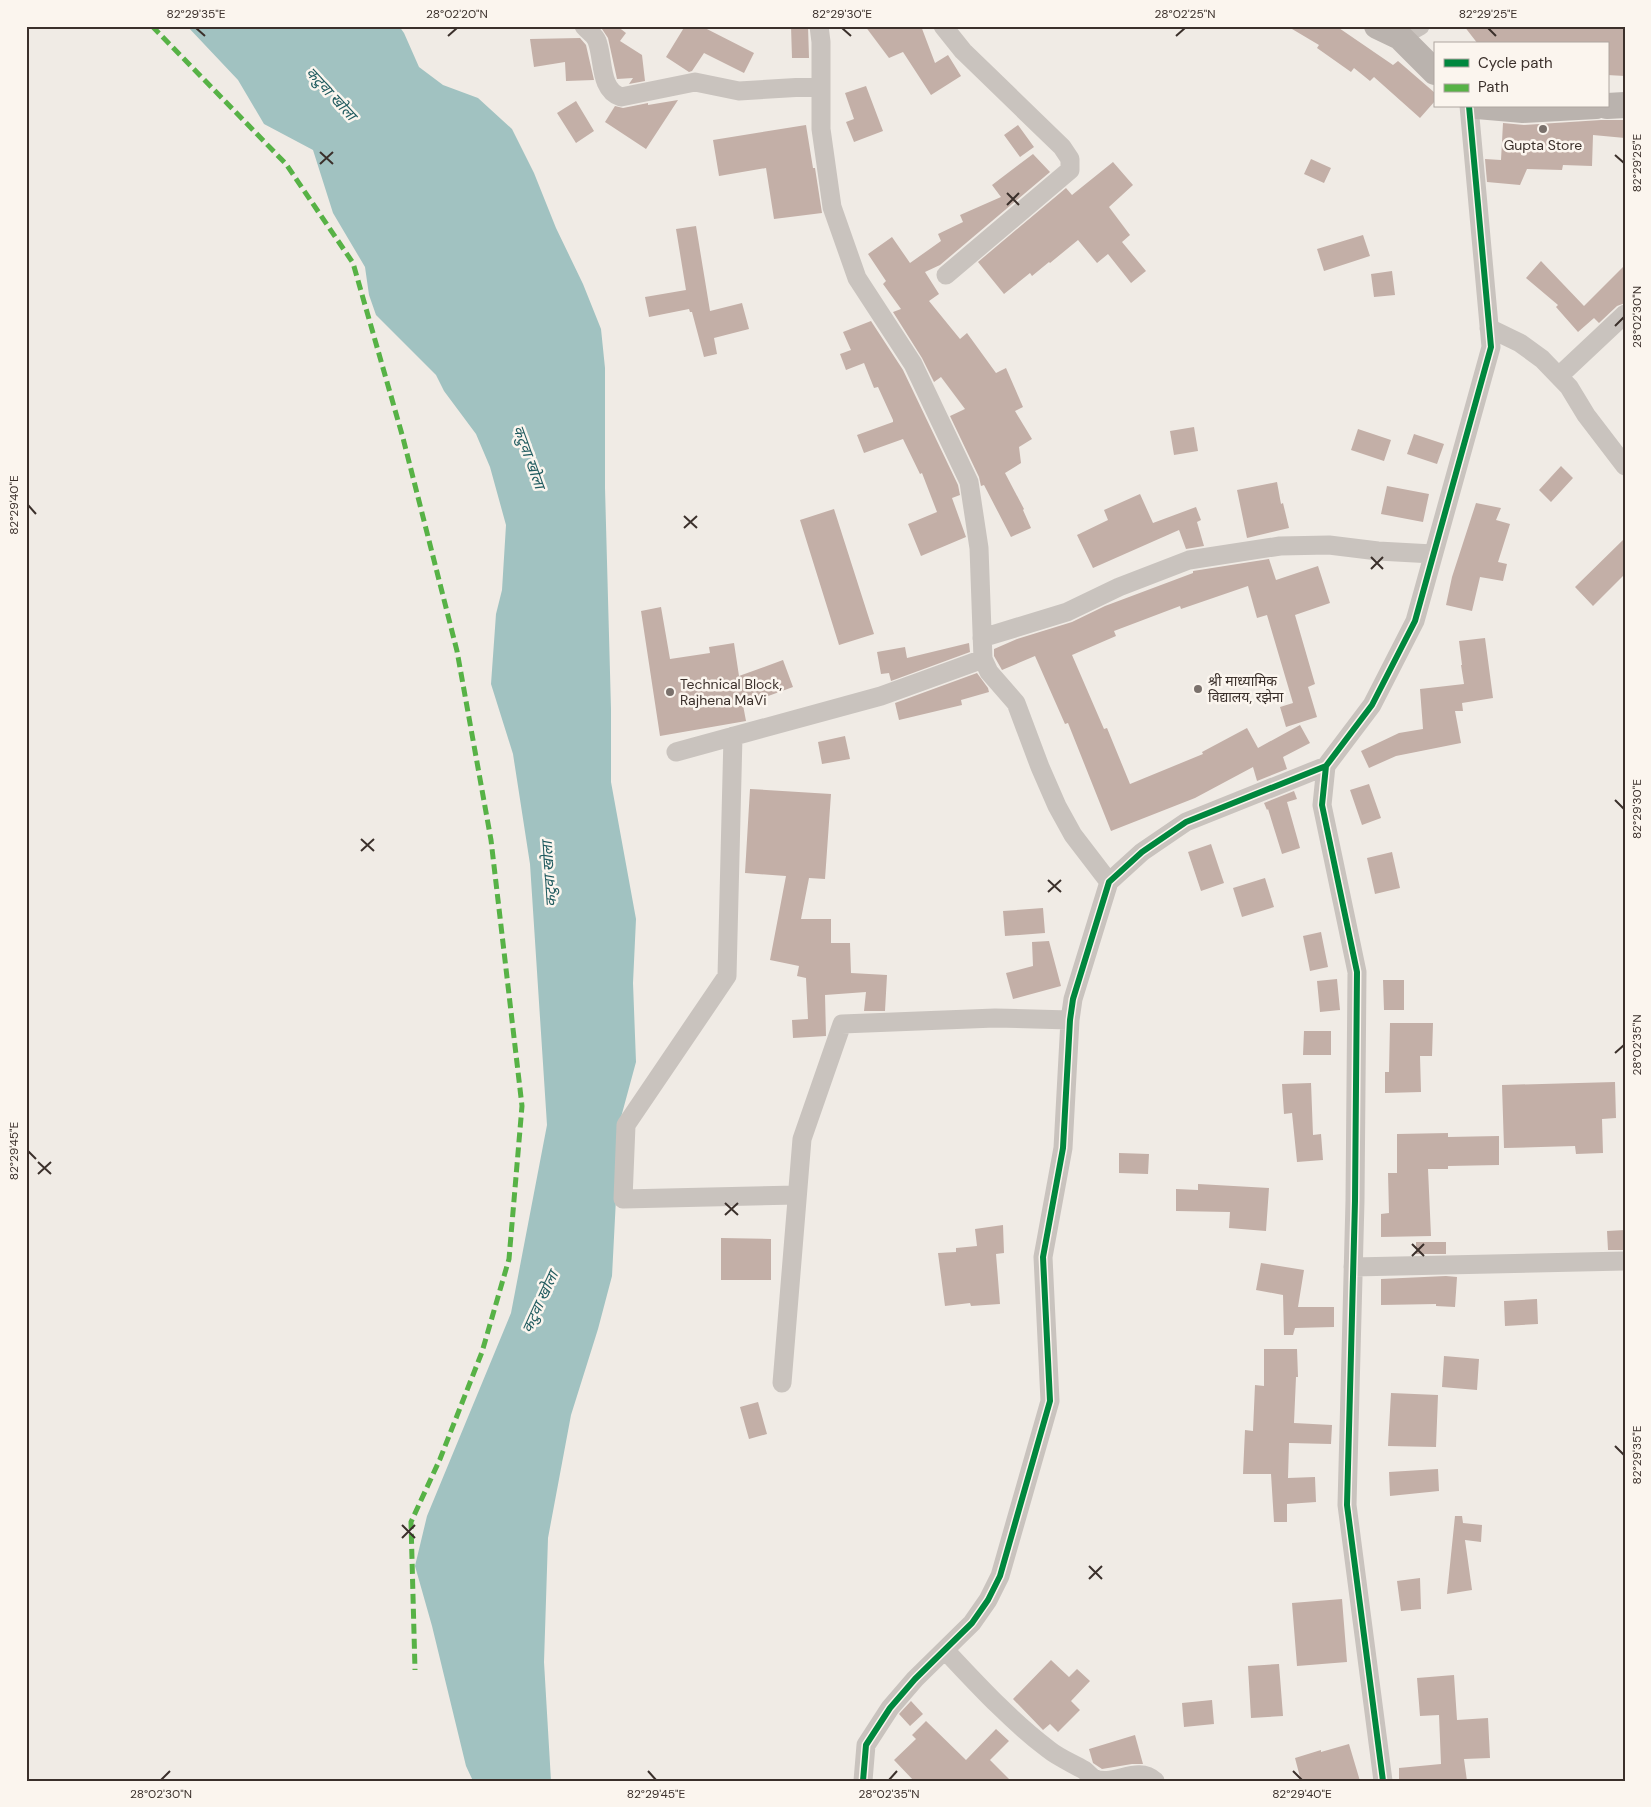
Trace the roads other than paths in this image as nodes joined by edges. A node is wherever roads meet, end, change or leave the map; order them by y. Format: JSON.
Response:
{"nodes":[{"id":1,"x":584,"y":26,"type":"edge"},
{"id":2,"x":819,"y":26,"type":"edge"},
{"id":3,"x":943,"y":26,"type":"edge"},
{"id":4,"x":1399,"y":30,"type":"edge"},
{"id":5,"x":1434,"y":71,"type":"edge"},
{"id":6,"x":821,"y":86,"type":"junction"},
{"id":7,"x":1625,"y":105,"type":"edge"},
{"id":8,"x":1608,"y":106,"type":"edge"},
{"id":9,"x":1469,"y":108,"type":"edge"},
{"id":10,"x":1500,"y":108,"type":"edge"},
{"id":11,"x":1560,"y":108,"type":"edge"},
{"id":12,"x":946,"y":276,"type":"dead end"},
{"id":13,"x":1625,"y":314,"type":"edge"},
{"id":14,"x":1490,"y":337,"type":"junction"},
{"id":15,"x":1564,"y":382,"type":"junction"},
{"id":16,"x":1625,"y":466,"type":"edge"},
{"id":17,"x":1433,"y":554,"type":"junction"},
{"id":18,"x":982,"y":638,"type":"junction"},
{"id":19,"x":983,"y":659,"type":"junction"},
{"id":20,"x":733,"y":736,"type":"junction"},
{"id":21,"x":676,"y":752,"type":"dead end"},
{"id":22,"x":1326,"y":766,"type":"junction"},
{"id":23,"x":1109,"y":882,"type":"junction"},
{"id":24,"x":1070,"y":1020,"type":"junction"},
{"id":25,"x":797,"y":1195,"type":"junction"},
{"id":26,"x":1625,"y":1261,"type":"edge"},
{"id":27,"x":1353,"y":1267,"type":"junction"},
{"id":28,"x":782,"y":1383,"type":"dead end"},
{"id":29,"x":946,"y":1651,"type":"junction"},
{"id":30,"x":863,"y":1781,"type":"edge"},
{"id":31,"x":1156,"y":1781,"type":"edge"},
{"id":32,"x":1383,"y":1781,"type":"edge"}],
"edges":[{"from":1,"to":6,"type":"street"},
{"from":2,"to":6,"type":"street"},
{"from":3,"to":12,"type":"street"},
{"from":4,"to":5,"type":"street"},
{"from":6,"to":18,"type":"street"},
{"from":7,"to":8,"type":"street"},
{"from":9,"to":14,"type":"street"},
{"from":10,"to":11,"type":"street"},
{"from":13,"to":15,"type":"street"},
{"from":14,"to":15,"type":"street"},
{"from":14,"to":17,"type":"street"},
{"from":15,"to":16,"type":"street"},
{"from":17,"to":18,"type":"street"},
{"from":17,"to":22,"type":"street"},
{"from":18,"to":19,"type":"street"},
{"from":19,"to":20,"type":"street"},
{"from":19,"to":23,"type":"street"},
{"from":20,"to":21,"type":"street"},
{"from":20,"to":25,"type":"street"},
{"from":22,"to":23,"type":"street"},
{"from":22,"to":27,"type":"street"},
{"from":23,"to":24,"type":"street"},
{"from":24,"to":25,"type":"street"},
{"from":24,"to":29,"type":"street"},
{"from":25,"to":28,"type":"street"},
{"from":26,"to":27,"type":"street"},
{"from":27,"to":32,"type":"street"},
{"from":29,"to":30,"type":"street"},
{"from":29,"to":31,"type":"street"}]}
